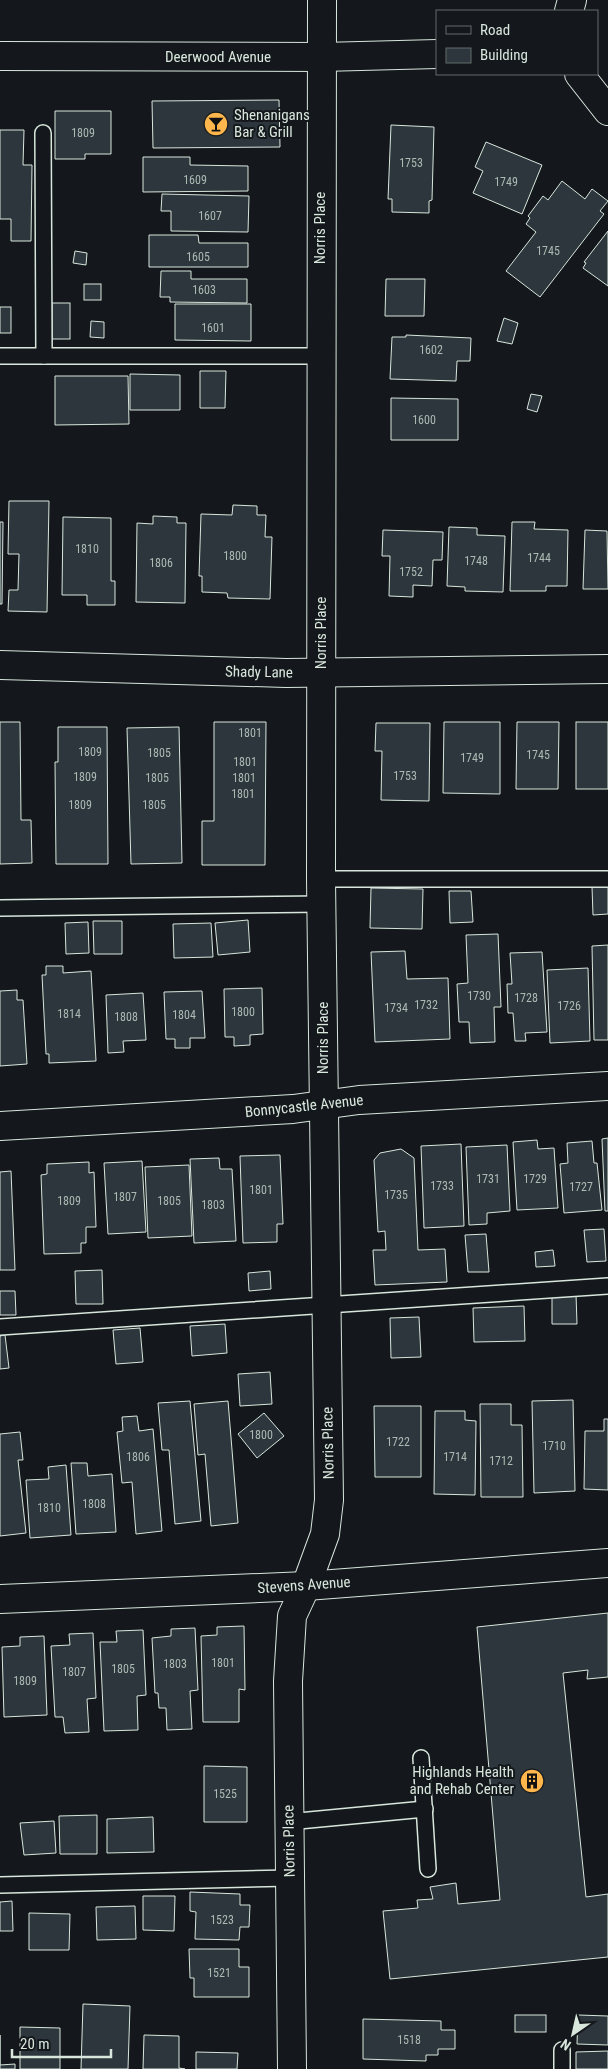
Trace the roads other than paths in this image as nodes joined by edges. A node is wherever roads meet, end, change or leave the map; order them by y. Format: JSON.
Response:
{"nodes":[{"id":1,"x":322,"y":0,"type":"edge"},
{"id":2,"x":436,"y":54,"type":"edge"},
{"id":3,"x":0,"y":56,"type":"edge"},
{"id":4,"x":322,"y":57,"type":"junction"},
{"id":5,"x":580,"y":75,"type":"edge"},
{"id":6,"x":608,"y":111,"type":"edge"},
{"id":7,"x":43,"y":133,"type":"dead end"},
{"id":8,"x":0,"y":356,"type":"edge"},
{"id":9,"x":44,"y":356,"type":"junction"},
{"id":10,"x":320,"y":356,"type":"junction"},
{"id":11,"x":0,"y":665,"type":"edge"},
{"id":12,"x":608,"y":669,"type":"edge"},
{"id":13,"x":322,"y":671,"type":"junction"},
{"id":14,"x":608,"y":879,"type":"edge"},
{"id":15,"x":321,"y":891,"type":"junction"},
{"id":16,"x":0,"y":908,"type":"edge"},
{"id":17,"x":608,"y":1086,"type":"edge"},
{"id":18,"x":323,"y":1106,"type":"junction"},
{"id":19,"x":0,"y":1126,"type":"edge"},
{"id":20,"x":608,"y":1286,"type":"edge"},
{"id":21,"x":325,"y":1304,"type":"junction"},
{"id":22,"x":0,"y":1326,"type":"edge"},
{"id":23,"x":608,"y":1563,"type":"edge"},
{"id":24,"x":306,"y":1586,"type":"junction"},
{"id":25,"x":0,"y":1599,"type":"edge"},
{"id":26,"x":421,"y":1758,"type":"dead end"},
{"id":27,"x":425,"y":1809,"type":"junction"},
{"id":28,"x":288,"y":1822,"type":"junction"},
{"id":29,"x":428,"y":1869,"type":"dead end"},
{"id":30,"x":290,"y":1878,"type":"junction"},
{"id":31,"x":0,"y":1885,"type":"edge"},
{"id":32,"x":562,"y":2050,"type":"dead end"},
{"id":33,"x":292,"y":2069,"type":"edge"},
{"id":34,"x":562,"y":2069,"type":"edge"}],
"edges":[{"from":1,"to":4,"type":"street","name":"Norris Place"},
{"from":2,"to":4,"type":"street","name":"Deerwood Avenue"},
{"from":3,"to":4,"type":"street","name":"Deerwood Avenue"},
{"from":4,"to":10,"type":"street","name":"Norris Place"},
{"from":5,"to":6,"type":"street"},
{"from":7,"to":9,"type":"lane"},
{"from":8,"to":9,"type":"lane"},
{"from":9,"to":10,"type":"lane"},
{"from":10,"to":13,"type":"street","name":"Norris Place"},
{"from":11,"to":13,"type":"street","name":"Shady Lane"},
{"from":12,"to":13,"type":"street","name":"Shady Lane"},
{"from":13,"to":15,"type":"street","name":"Norris Place"},
{"from":14,"to":15,"type":"lane"},
{"from":15,"to":16,"type":"lane"},
{"from":15,"to":18,"type":"street","name":"Norris Place"},
{"from":17,"to":18,"type":"street","name":"Bonnycastle Avenue"},
{"from":18,"to":19,"type":"street","name":"Bonnycastle Avenue"},
{"from":18,"to":21,"type":"street","name":"Norris Place"},
{"from":20,"to":21,"type":"lane"},
{"from":21,"to":22,"type":"lane"},
{"from":21,"to":24,"type":"street","name":"Norris Place"},
{"from":23,"to":24,"type":"street","name":"Stevens Avenue"},
{"from":24,"to":25,"type":"street","name":"Stevens Avenue"},
{"from":24,"to":28,"type":"street","name":"Norris Place"},
{"from":26,"to":27,"type":"lane"},
{"from":27,"to":28,"type":"lane"},
{"from":27,"to":29,"type":"lane"},
{"from":28,"to":30,"type":"street","name":"Norris Place"},
{"from":30,"to":31,"type":"lane"},
{"from":30,"to":33,"type":"street","name":"Norris Place"},
{"from":32,"to":34,"type":"lane"}]}
